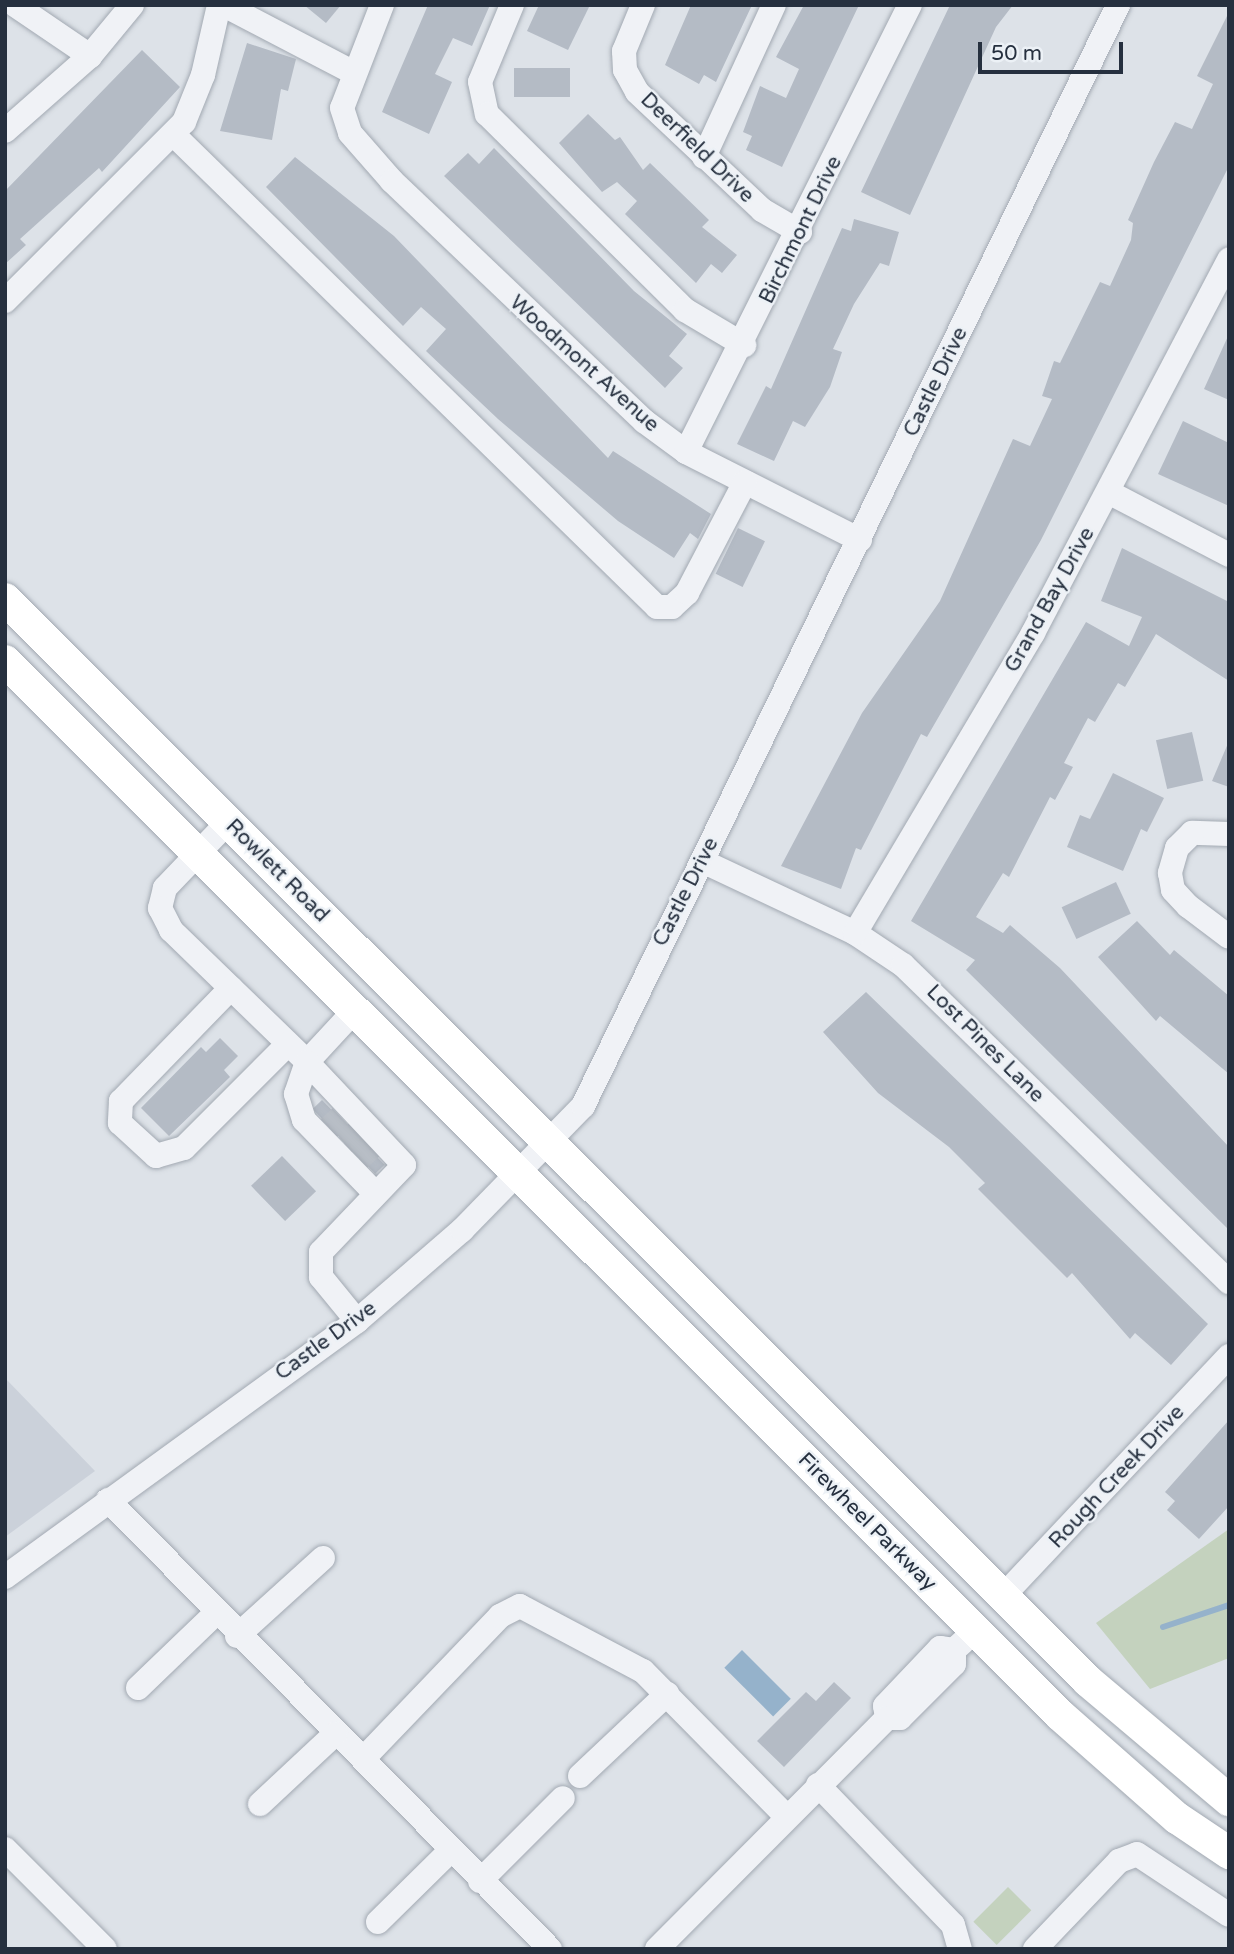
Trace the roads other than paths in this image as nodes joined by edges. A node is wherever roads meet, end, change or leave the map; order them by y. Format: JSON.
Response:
{"nodes":[{"id":1,"x":15,"y":5,"type":"edge"},
{"id":2,"x":132,"y":5,"type":"edge"},
{"id":3,"x":219,"y":5,"type":"edge"},
{"id":4,"x":225,"y":5,"type":"edge"},
{"id":5,"x":382,"y":5,"type":"edge"},
{"id":6,"x":512,"y":5,"type":"edge"},
{"id":7,"x":643,"y":5,"type":"edge"},
{"id":8,"x":774,"y":5,"type":"edge"},
{"id":9,"x":910,"y":5,"type":"edge"},
{"id":10,"x":1118,"y":5,"type":"edge"},
{"id":11,"x":90,"y":56,"type":"junction"},
{"id":12,"x":352,"y":72,"type":"junction"},
{"id":13,"x":5,"y":131,"type":"edge"},
{"id":14,"x":174,"y":135,"type":"junction"},
{"id":15,"x":704,"y":158,"type":"junction"},
{"id":16,"x":800,"y":232,"type":"junction"},
{"id":17,"x":1229,"y":259,"type":"edge"},
{"id":18,"x":1223,"y":286,"type":"edge"},
{"id":19,"x":5,"y":302,"type":"edge"},
{"id":20,"x":744,"y":345,"type":"junction"},
{"id":21,"x":686,"y":452,"type":"junction"},
{"id":22,"x":745,"y":482,"type":"junction"},
{"id":23,"x":1110,"y":493,"type":"junction"},
{"id":24,"x":860,"y":540,"type":"junction"},
{"id":25,"x":1229,"y":555,"type":"edge"},
{"id":26,"x":5,"y":599,"type":"edge"},
{"id":27,"x":70,"y":659,"type":"junction"},
{"id":28,"x":5,"y":661,"type":"edge"},
{"id":29,"x":36,"y":691,"type":"junction"},
{"id":30,"x":229,"y":821,"type":"junction"},
{"id":31,"x":1229,"y":834,"type":"edge"},
{"id":32,"x":198,"y":851,"type":"junction"},
{"id":33,"x":702,"y":861,"type":"junction"},
{"id":34,"x":855,"y":933,"type":"junction"},
{"id":35,"x":1229,"y":937,"type":"edge"},
{"id":36,"x":231,"y":988,"type":"junction"},
{"id":37,"x":357,"y":1008,"type":"junction"},
{"id":38,"x":288,"y":1044,"type":"junction"},
{"id":39,"x":307,"y":1062,"type":"junction"},
{"id":40,"x":350,"y":1137,"type":"junction"},
{"id":41,"x":547,"y":1145,"type":"junction"},
{"id":42,"x":522,"y":1172,"type":"junction"},
{"id":43,"x":376,"y":1193,"type":"junction"},
{"id":44,"x":1229,"y":1282,"type":"edge"},
{"id":45,"x":357,"y":1321,"type":"junction"},
{"id":46,"x":1229,"y":1356,"type":"edge"},
{"id":47,"x":108,"y":1500,"type":"junction"},
{"id":48,"x":849,"y":1505,"type":"junction"},
{"id":49,"x":323,"y":1558,"type":"dead end"},
{"id":50,"x":5,"y":1577,"type":"edge"},
{"id":51,"x":1003,"y":1596,"type":"junction"},
{"id":52,"x":215,"y":1614,"type":"junction"},
{"id":53,"x":237,"y":1636,"type":"junction"},
{"id":54,"x":965,"y":1640,"type":"junction"},
{"id":55,"x":138,"y":1688,"type":"dead end"},
{"id":56,"x":667,"y":1694,"type":"junction"},
{"id":57,"x":335,"y":1734,"type":"junction"},
{"id":58,"x":363,"y":1759,"type":"junction"},
{"id":59,"x":580,"y":1776,"type":"dead end"},
{"id":60,"x":818,"y":1785,"type":"junction"},
{"id":61,"x":563,"y":1798,"type":"dead end"},
{"id":62,"x":1229,"y":1800,"type":"edge"},
{"id":63,"x":260,"y":1804,"type":"dead end"},
{"id":64,"x":787,"y":1817,"type":"junction"},
{"id":65,"x":5,"y":1849,"type":"edge"},
{"id":66,"x":450,"y":1851,"type":"junction"},
{"id":67,"x":1229,"y":1853,"type":"edge"},
{"id":68,"x":480,"y":1881,"type":"junction"},
{"id":69,"x":1229,"y":1915,"type":"edge"},
{"id":70,"x":378,"y":1922,"type":"dead end"},
{"id":71,"x":105,"y":1949,"type":"edge"},
{"id":72,"x":550,"y":1949,"type":"edge"},
{"id":73,"x":657,"y":1949,"type":"edge"},
{"id":74,"x":960,"y":1949,"type":"edge"},
{"id":75,"x":1035,"y":1949,"type":"edge"}],
"edges":[{"from":1,"to":11,"type":"street"},
{"from":2,"to":11,"type":"street"},
{"from":3,"to":14,"type":"street"},
{"from":4,"to":12,"type":"street"},
{"from":5,"to":12,"type":"street"},
{"from":6,"to":20,"type":"street"},
{"from":7,"to":15,"type":"street","name":"Deerfield Drive"},
{"from":8,"to":15,"type":"street"},
{"from":9,"to":16,"type":"street","name":"Birchmont Drive"},
{"from":10,"to":24,"type":"street","name":"Castle Drive"},
{"from":11,"to":13,"type":"street"},
{"from":12,"to":21,"type":"street","name":"Woodmont Avenue"},
{"from":14,"to":19,"type":"street"},
{"from":14,"to":22,"type":"street"},
{"from":15,"to":16,"type":"street","name":"Deerfield Drive"},
{"from":16,"to":20,"type":"street","name":"Birchmont Drive"},
{"from":17,"to":18,"type":"street","name":"Grand Bay Drive"},
{"from":18,"to":23,"type":"street","name":"Grand Bay Drive"},
{"from":20,"to":21,"type":"street","name":"Birchmont Drive"},
{"from":21,"to":22,"type":"street","name":"Woodmont Avenue"},
{"from":22,"to":24,"type":"street","name":"Woodmont Avenue"},
{"from":23,"to":25,"type":"street"},
{"from":23,"to":34,"type":"street","name":"Grand Bay Drive"},
{"from":24,"to":33,"type":"street","name":"Castle Drive"},
{"from":26,"to":27,"type":"main road","name":"Rowlett Road"},
{"from":27,"to":29,"type":"main road"},
{"from":27,"to":30,"type":"main road","name":"Rowlett Road"},
{"from":28,"to":29,"type":"main road","name":"Rowlett Road"},
{"from":29,"to":32,"type":"main road","name":"Rowlett Road"},
{"from":30,"to":32,"type":"street"},
{"from":30,"to":41,"type":"main road","name":"Rowlett Road"},
{"from":31,"to":35,"type":"street"},
{"from":32,"to":36,"type":"street"},
{"from":32,"to":37,"type":"main road","name":"Rowlett Road"},
{"from":33,"to":34,"type":"street","name":"Lost Pines Lane"},
{"from":33,"to":41,"type":"street","name":"Castle Drive"},
{"from":34,"to":44,"type":"street","name":"Lost Pines Lane"},
{"from":36,"to":38,"type":"street"},
{"from":36,"to":38,"type":"street"},
{"from":37,"to":39,"type":"street"},
{"from":37,"to":42,"type":"main road","name":"Rowlett Road"},
{"from":38,"to":39,"type":"street"},
{"from":39,"to":40,"type":"street"},
{"from":39,"to":40,"type":"street"},
{"from":40,"to":43,"type":"street"},
{"from":40,"to":43,"type":"street"},
{"from":41,"to":42,"type":"street","name":"Castle Drive"},
{"from":41,"to":51,"type":"main road","name":"Firewheel Parkway"},
{"from":42,"to":45,"type":"street","name":"Castle Drive"},
{"from":42,"to":48,"type":"main road","name":"Firewheel Parkway"},
{"from":43,"to":45,"type":"street"},
{"from":45,"to":47,"type":"street","name":"Castle Drive"},
{"from":46,"to":51,"type":"street","name":"Rough Creek Drive"},
{"from":47,"to":50,"type":"street","name":"Castle Drive"},
{"from":47,"to":52,"type":"street"},
{"from":48,"to":51,"type":"main road"},
{"from":48,"to":54,"type":"main road","name":"Firewheel Parkway"},
{"from":49,"to":53,"type":"street"},
{"from":51,"to":62,"type":"main road","name":"Firewheel Parkway"},
{"from":52,"to":53,"type":"street"},
{"from":52,"to":55,"type":"street"},
{"from":53,"to":57,"type":"street"},
{"from":54,"to":60,"type":"street"},
{"from":54,"to":67,"type":"main road","name":"Firewheel Parkway"},
{"from":56,"to":58,"type":"street"},
{"from":56,"to":59,"type":"street"},
{"from":56,"to":64,"type":"street"},
{"from":57,"to":58,"type":"street"},
{"from":57,"to":63,"type":"street"},
{"from":58,"to":66,"type":"street"},
{"from":60,"to":64,"type":"street"},
{"from":60,"to":74,"type":"street"},
{"from":61,"to":68,"type":"street"},
{"from":64,"to":73,"type":"street"},
{"from":65,"to":71,"type":"street"},
{"from":66,"to":68,"type":"street"},
{"from":66,"to":70,"type":"street"},
{"from":68,"to":72,"type":"street"},
{"from":69,"to":75,"type":"street"}]}
